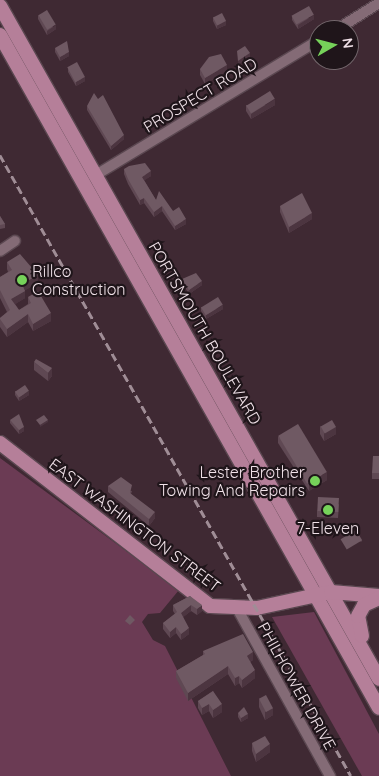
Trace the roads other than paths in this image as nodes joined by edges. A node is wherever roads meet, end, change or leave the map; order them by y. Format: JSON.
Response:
{"nodes":[{"id":1,"x":379,"y":3,"type":"edge"},
{"id":2,"x":0,"y":6,"type":"edge"},
{"id":3,"x":352,"y":20,"type":"edge"},
{"id":4,"x":0,"y":35,"type":"edge"},
{"id":5,"x":309,"y":46,"type":"edge"},
{"id":6,"x":94,"y":172,"type":"junction"},
{"id":7,"x":80,"y":178,"type":"junction"},
{"id":8,"x":15,"y":241,"type":"dead end"},
{"id":9,"x":0,"y":251,"type":"edge"},
{"id":10,"x":185,"y":334,"type":"junction"},
{"id":11,"x":172,"y":342,"type":"junction"},
{"id":12,"x":0,"y":443,"type":"edge"},
{"id":13,"x":331,"y":592,"type":"junction"},
{"id":14,"x":315,"y":594,"type":"junction"},
{"id":15,"x":379,"y":597,"type":"edge"},
{"id":16,"x":238,"y":610,"type":"junction"},
{"id":17,"x":379,"y":677,"type":"edge"},
{"id":18,"x":379,"y":708,"type":"edge"},
{"id":19,"x":330,"y":776,"type":"edge"}],
"edges":[{"from":1,"to":3,"type":"street"},
{"from":2,"to":6,"type":"main road","name":"PORTSMOUTH BOULEVARD"},
{"from":4,"to":7,"type":"main road","name":"PORTSMOUTH BOULEVARD"},
{"from":5,"to":6,"type":"street","name":"PROSPECT ROAD"},
{"from":6,"to":7,"type":"street","name":"PROSPECT ROAD"},
{"from":6,"to":10,"type":"main road","name":"PORTSMOUTH BOULEVARD"},
{"from":7,"to":11,"type":"main road","name":"PORTSMOUTH BOULEVARD"},
{"from":8,"to":9,"type":"street"},
{"from":10,"to":11,"type":"street"},
{"from":10,"to":13,"type":"main road","name":"PORTSMOUTH BOULEVARD"},
{"from":11,"to":14,"type":"main road","name":"PORTSMOUTH BOULEVARD"},
{"from":12,"to":16,"type":"main road","name":"EAST WASHINGTON STREET"},
{"from":13,"to":14,"type":"main road","name":"EAST WASHINGTON STREET"},
{"from":13,"to":15,"type":"main road","name":"EAST WASHINGTON STREET"},
{"from":13,"to":17,"type":"main road","name":"PORTSMOUTH BOULEVARD"},
{"from":14,"to":16,"type":"main road","name":"EAST WASHINGTON STREET"},
{"from":14,"to":18,"type":"main road","name":"PORTSMOUTH BOULEVARD"},
{"from":15,"to":17,"type":"main road"},
{"from":16,"to":19,"type":"street","name":"PHILHOWER DRIVE"}]}
